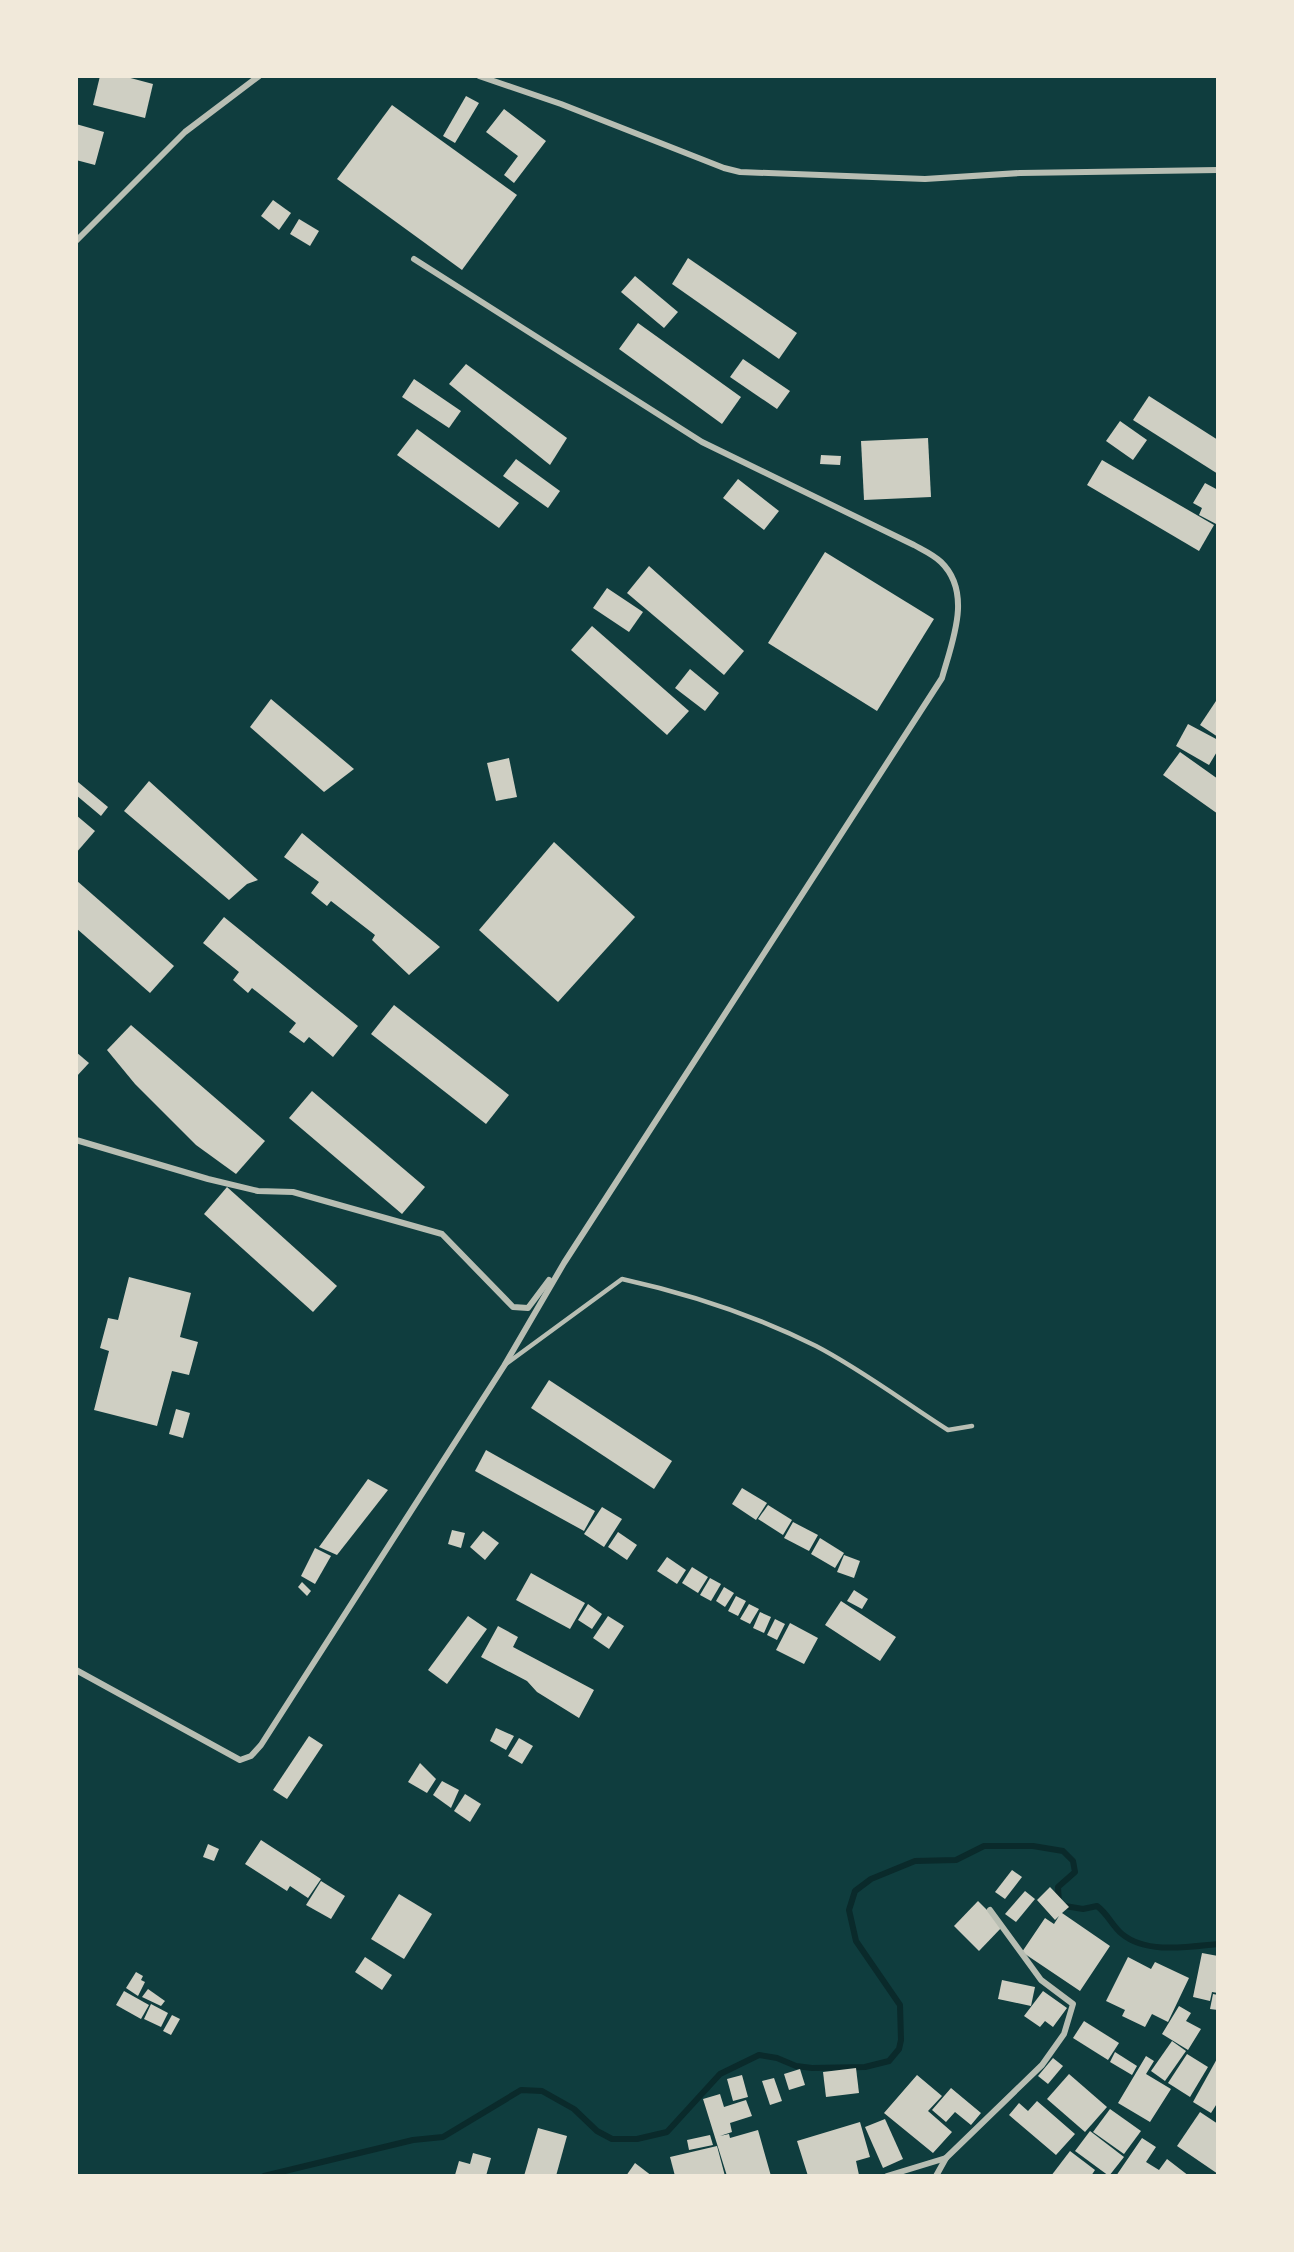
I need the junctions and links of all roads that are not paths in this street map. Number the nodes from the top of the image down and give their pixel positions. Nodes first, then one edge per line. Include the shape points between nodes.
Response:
1 (259, 76) edge
2 (479, 76) edge
3 (1218, 170) edge
4 (76, 241) edge
5 (414, 259) dead end
6 (76, 1140) edge
7 (564, 1263) junction
8 (504, 1366) junction
9 (972, 1426) dead end
10 (76, 1670) edge
11 (990, 1910) dead end
12 (945, 2158) junction
13 (887, 2175) edge
14 (936, 2175) edge

1 - 4 street via 185,132
2 - 3 street via 740,172 925,179 1020,173
5 - 7 street via 702,442 940,561 950,573 958,595 957,621 942,678
6 - 7 street via 208,1179 258,1191 293,1192 442,1234 513,1307 528,1308
7 - 8 street
8 - 9 lane via 622,1279 723,1306 816,1346 948,1430
8 - 10 street via 251,1756 240,1760 227,1754
11 - 12 street via 1041,1980 1072,2004 1064,2034 1042,2065
12 - 13 street
12 - 14 street

